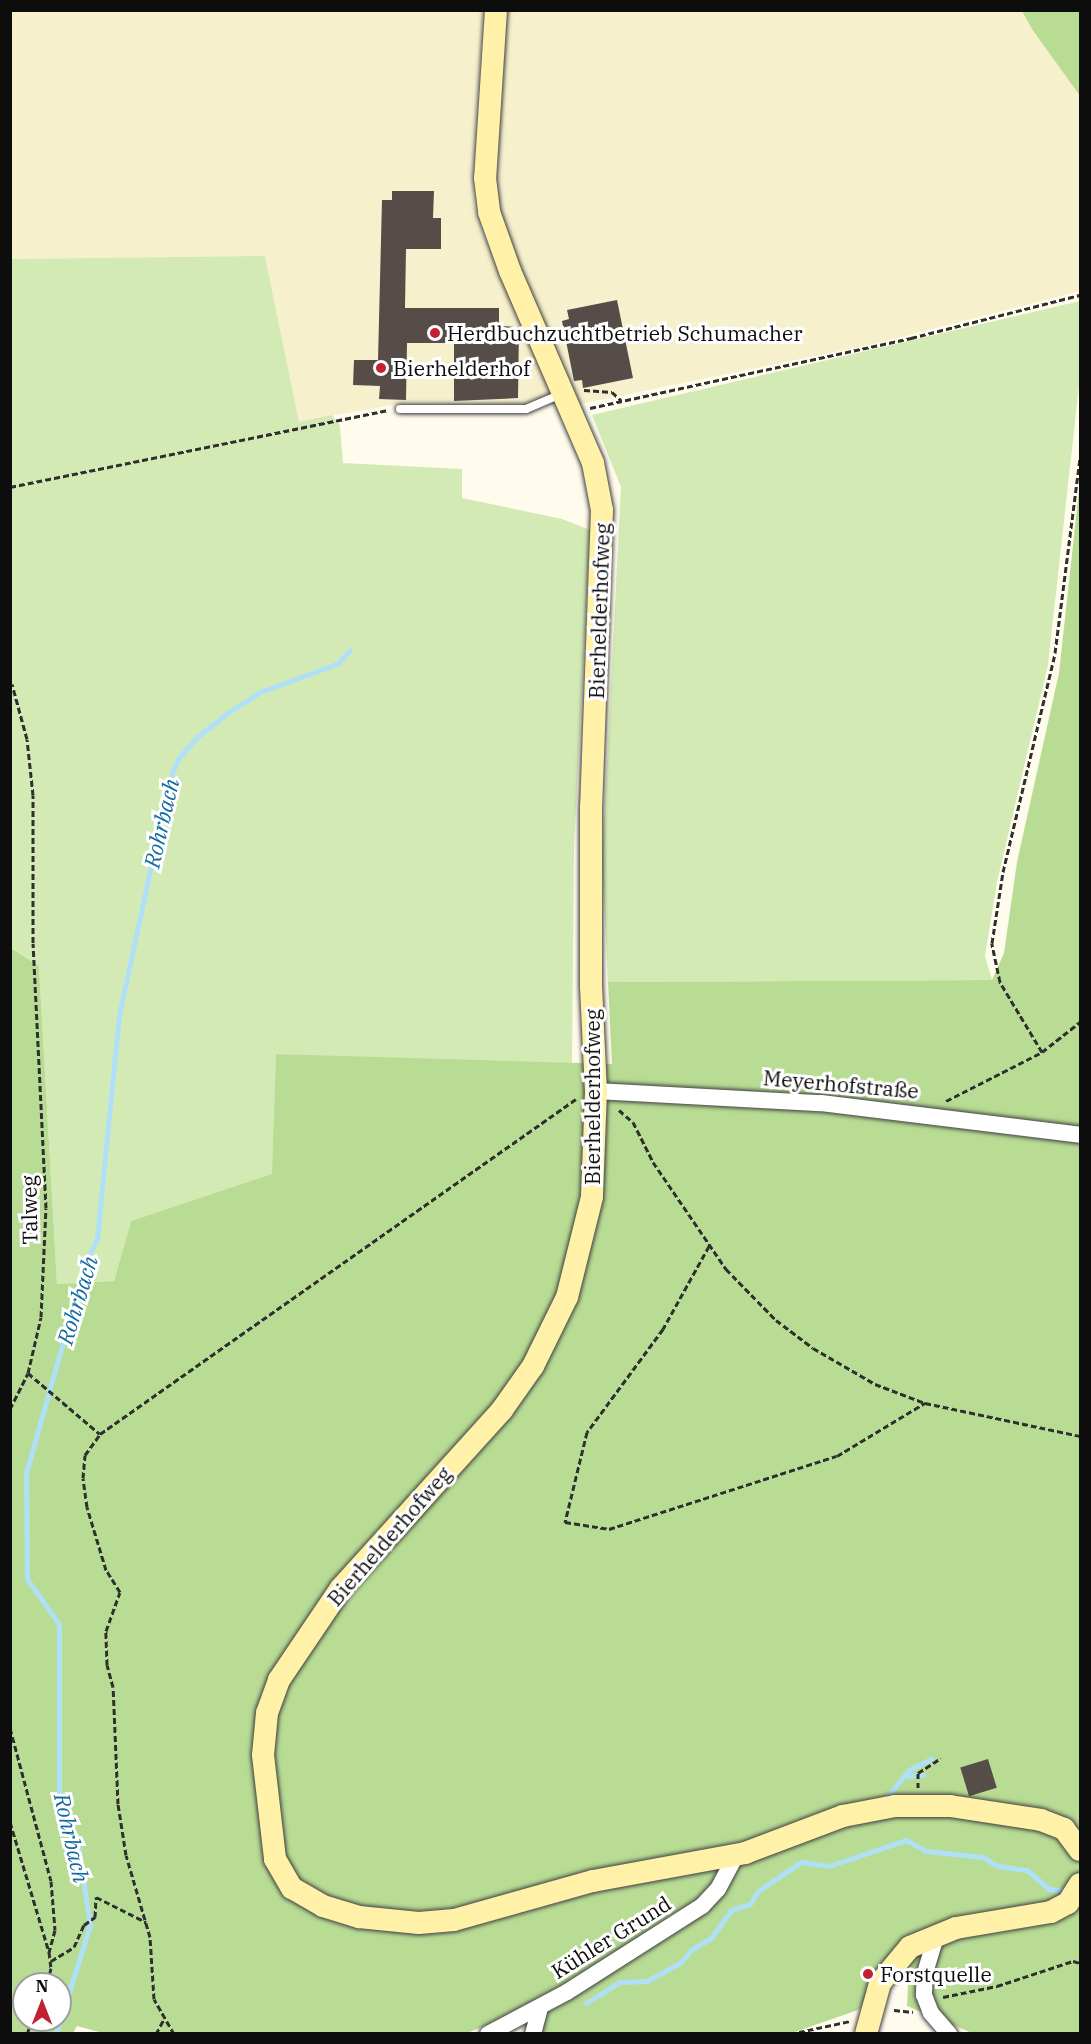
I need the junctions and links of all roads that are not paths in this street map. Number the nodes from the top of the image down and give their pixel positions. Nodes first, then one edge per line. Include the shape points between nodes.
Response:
1 (496, 10) edge
2 (572, 397) junction
3 (400, 409) road end
4 (596, 1091) junction
5 (1080, 1135) edge
6 (1080, 1850) edge
7 (736, 1855) junction
8 (1080, 1884) edge
9 (937, 1934) junction
10 (540, 2007) junction
11 (932, 2020) edge
12 (867, 2025) edge
13 (488, 2034) edge
14 (533, 2034) edge
15 (949, 2034) edge

1 - 2 street, Bierhelderhofweg via 486,165 489,212 510,272
2 - 3 lane via 526,409
2 - 4 street, Bierhelderhofweg via 599,484 604,533 591,819 591,986
4 - 5 street, Meyerhofstraße via 821,1103
4 - 7 street, Bierhelderhofweg via 595,1166 585,1230 567,1297 546,1342 502,1410 341,1588 301,1643 275,1690 265,1723 263,1755 272,1847 287,1882 314,1902 359,1917 418,1923 454,1920 593,1881
6 - 7 street, Bierhelderhofweg via 1070,1834 1050,1822 919,1804 853,1813 779,1843
7 - 10 street, Kühler Grund via 718,1889 702,1906
8 - 9 street via 1068,1903 1051,1912
9 - 11 street via 924,1985
9 - 12 street via 917,1943 893,1963 880,1983
10 - 13 street, Kühler Grund
10 - 14 street
11 - 15 street

